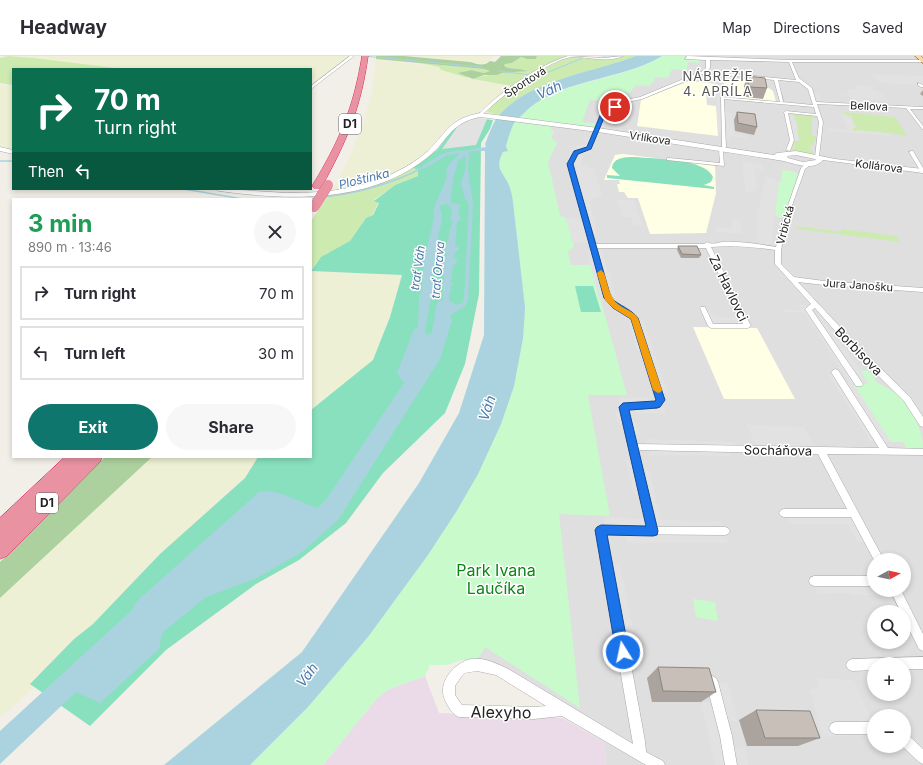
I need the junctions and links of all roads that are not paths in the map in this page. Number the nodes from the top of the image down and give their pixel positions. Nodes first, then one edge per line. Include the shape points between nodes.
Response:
1 (352, 56) edge
2 (579, 56) edge
3 (621, 56) edge
4 (689, 56) edge
5 (695, 56) edge
6 (774, 56) edge
7 (918, 56) edge
8 (368, 57) edge
9 (706, 59) junction
10 (775, 61) junction
11 (923, 61) edge
12 (790, 62) junction
13 (724, 74) dead end
14 (776, 79) junction
15 (671, 80) dead end
16 (798, 81) junction
17 (670, 86) junction
18 (312, 87) edge
19 (653, 88) dead end
20 (653, 93) junction
21 (608, 101) dead end
22 (781, 101) dead end
23 (816, 105) junction
24 (907, 107) junction
25 (923, 108) edge
26 (604, 112) junction
27 (480, 115) junction
28 (819, 115) junction
29 (598, 130) junction
30 (923, 130) edge
31 (354, 133) dead end
32 (0, 149) edge
33 (724, 149) junction
34 (12, 152) edge
35 (911, 152) dead end
36 (786, 154) junction
37 (669, 159) dead end
38 (818, 160) junction
39 (806, 166) junction
40 (923, 172) edge
41 (330, 181) dead end
42 (229, 190) edge
43 (312, 203) edge
44 (312, 205) edge
45 (707, 244) junction
46 (594, 246) junction
47 (778, 249) junction
48 (792, 279) junction
49 (923, 290) edge
50 (815, 305) junction
51 (703, 308) dead end
52 (835, 372) dead end
53 (859, 384) dead end
54 (923, 424) edge
55 (633, 447) junction
56 (821, 451) junction
57 (886, 452) junction
58 (923, 452) edge
59 (75, 458) edge
60 (93, 458) edge
61 (784, 513) dead end
62 (853, 513) junction
63 (0, 530) edge
64 (653, 531) junction
65 (725, 532) dead end
66 (0, 550) edge
67 (875, 553) edge
68 (814, 581) dead end
69 (867, 581) edge
70 (899, 597) edge
71 (923, 645) edge
72 (911, 663) edge
73 (923, 663) edge
74 (852, 664) dead end
75 (867, 664) edge
76 (712, 682) edge
77 (565, 710) junction
78 (834, 728) dead end
79 (867, 728) edge
80 (911, 746) edge
81 (640, 755) junction
82 (923, 758) edge
83 (659, 765) edge
84 (731, 765) edge

1 - 18 street
2 - 3 street, Športová via 607,59
2 - 27 street, Športová via 563,59 528,78
4 - 9 street via 686,58
5 - 9 street
6 - 10 street
7 - 11 main road
8 - 31 highway, D1 via 366,95
8 - 43 highway, D1 via 353,117 338,151 317,186
9 - 10 street
9 - 17 street via 708,68 705,72 689,76
10 - 12 street
11 - 12 street
12 - 16 street
13 - 14 street
14 - 16 street
14 - 22 street
15 - 17 street
16 - 23 street via 810,87
17 - 20 street
19 - 20 street
20 - 26 street via 621,102
21 - 26 street
23 - 24 street, Bellova
23 - 28 street
23 - 33 street, Bellova via 722,98
24 - 25 street, Bellova
24 - 30 street
26 - 29 street
27 - 29 street, Vrlíkova
27 - 42 street, Vrlíkova via 458,120 432,150 411,167 364,186 298,195
28 - 36 street via 786,112 792,140
28 - 38 street via 821,122
29 - 33 street, Vrlíkova
29 - 46 street via 589,148 576,152 570,164
32 - 34 street
33 - 36 street, Vrlíkova via 771,156
33 - 37 street via 721,150 721,165
35 - 40 street
36 - 38 street via 796,153
36 - 39 street via 797,163
38 - 39 street
38 - 40 street, Kollárova
39 - 47 street, Vrbická via 790,205
41 - 44 highway, D1, bridge
45 - 46 street, Za Havlovci
45 - 47 street, Za Havlovci
45 - 51 street, Za Havlovci via 748,326 711,326
46 - 55 street via 608,298 634,318 660,400 657,405 623,407
47 - 48 street, Vrbická via 778,264
48 - 49 street, Jura Janošku
48 - 50 street, Borbisova
50 - 53 street via 808,309
50 - 54 street, Borbisova via 907,399
52 - 57 street
55 - 56 street, Socháňova
55 - 64 street
56 - 57 street, Socháňova
56 - 62 street
57 - 58 street, Socháňova
59 - 63 highway, D1
60 - 66 highway, D1
61 - 62 street
62 - 67 street
64 - 65 street
64 - 81 street via 601,530
68 - 69 street
70 - 71 street
72 - 73 street
74 - 75 street
76 - 84 street
77 - 77 street, Alexyho via 492,667 468,665 458,671 449,685 449,699 459,711 534,713
77 - 81 street, Alexyho
78 - 79 street
80 - 82 street
81 - 83 street, Alexyho

